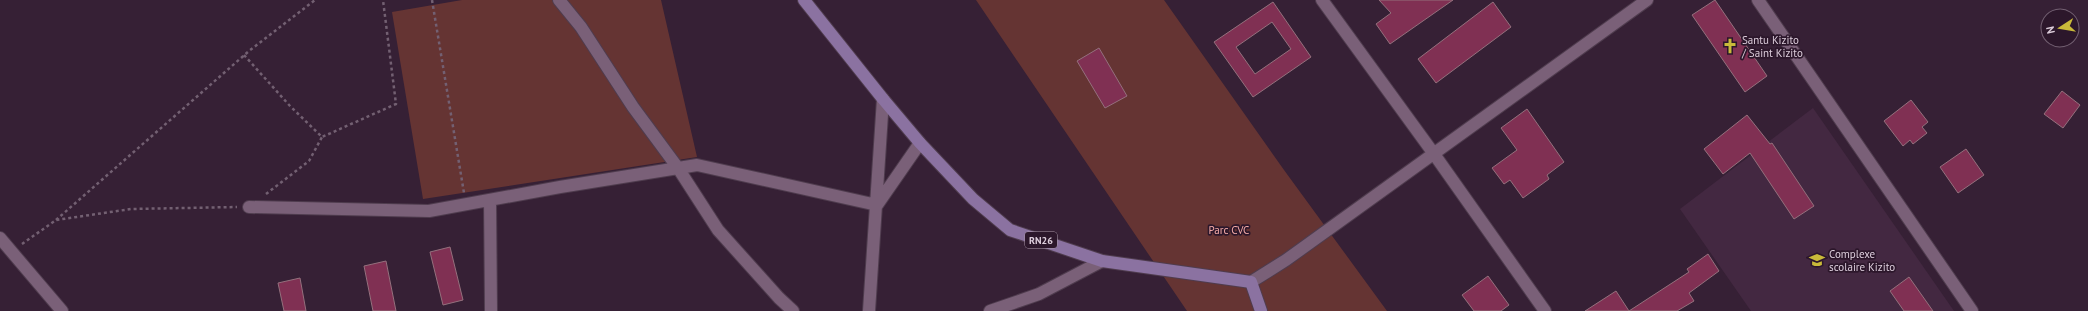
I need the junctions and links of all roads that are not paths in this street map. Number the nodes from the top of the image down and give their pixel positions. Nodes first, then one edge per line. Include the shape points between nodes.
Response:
1 (558, 0) edge
2 (804, 0) edge
3 (1322, 0) edge
4 (1647, 0) edge
5 (1758, 0) edge
6 (883, 100) junction
7 (920, 143) junction
8 (1434, 154) junction
9 (678, 168) junction
10 (490, 200) junction
11 (877, 205) junction
12 (249, 207) road end
13 (0, 238) edge
14 (1102, 261) junction
15 (1251, 282) junction
16 (62, 311) edge
17 (491, 311) edge
18 (793, 311) edge
19 (869, 311) edge
20 (990, 311) edge
21 (1261, 311) edge
22 (1545, 311) edge
23 (1972, 311) edge

1 - 9 street via 581,27 633,107
2 - 6 main road, RN26
3 - 8 street
4 - 8 street
5 - 23 street
6 - 7 main road, RN26
6 - 11 street
7 - 11 street
7 - 14 main road, RN26 via 973,199 1010,230
8 - 15 street via 1286,260
8 - 22 street
9 - 10 street
9 - 11 street via 697,165
9 - 18 street via 718,230
10 - 12 street via 429,211
10 - 17 street
11 - 19 street
13 - 16 street
14 - 15 main road, RN26
14 - 20 street via 1039,294
15 - 21 main road

